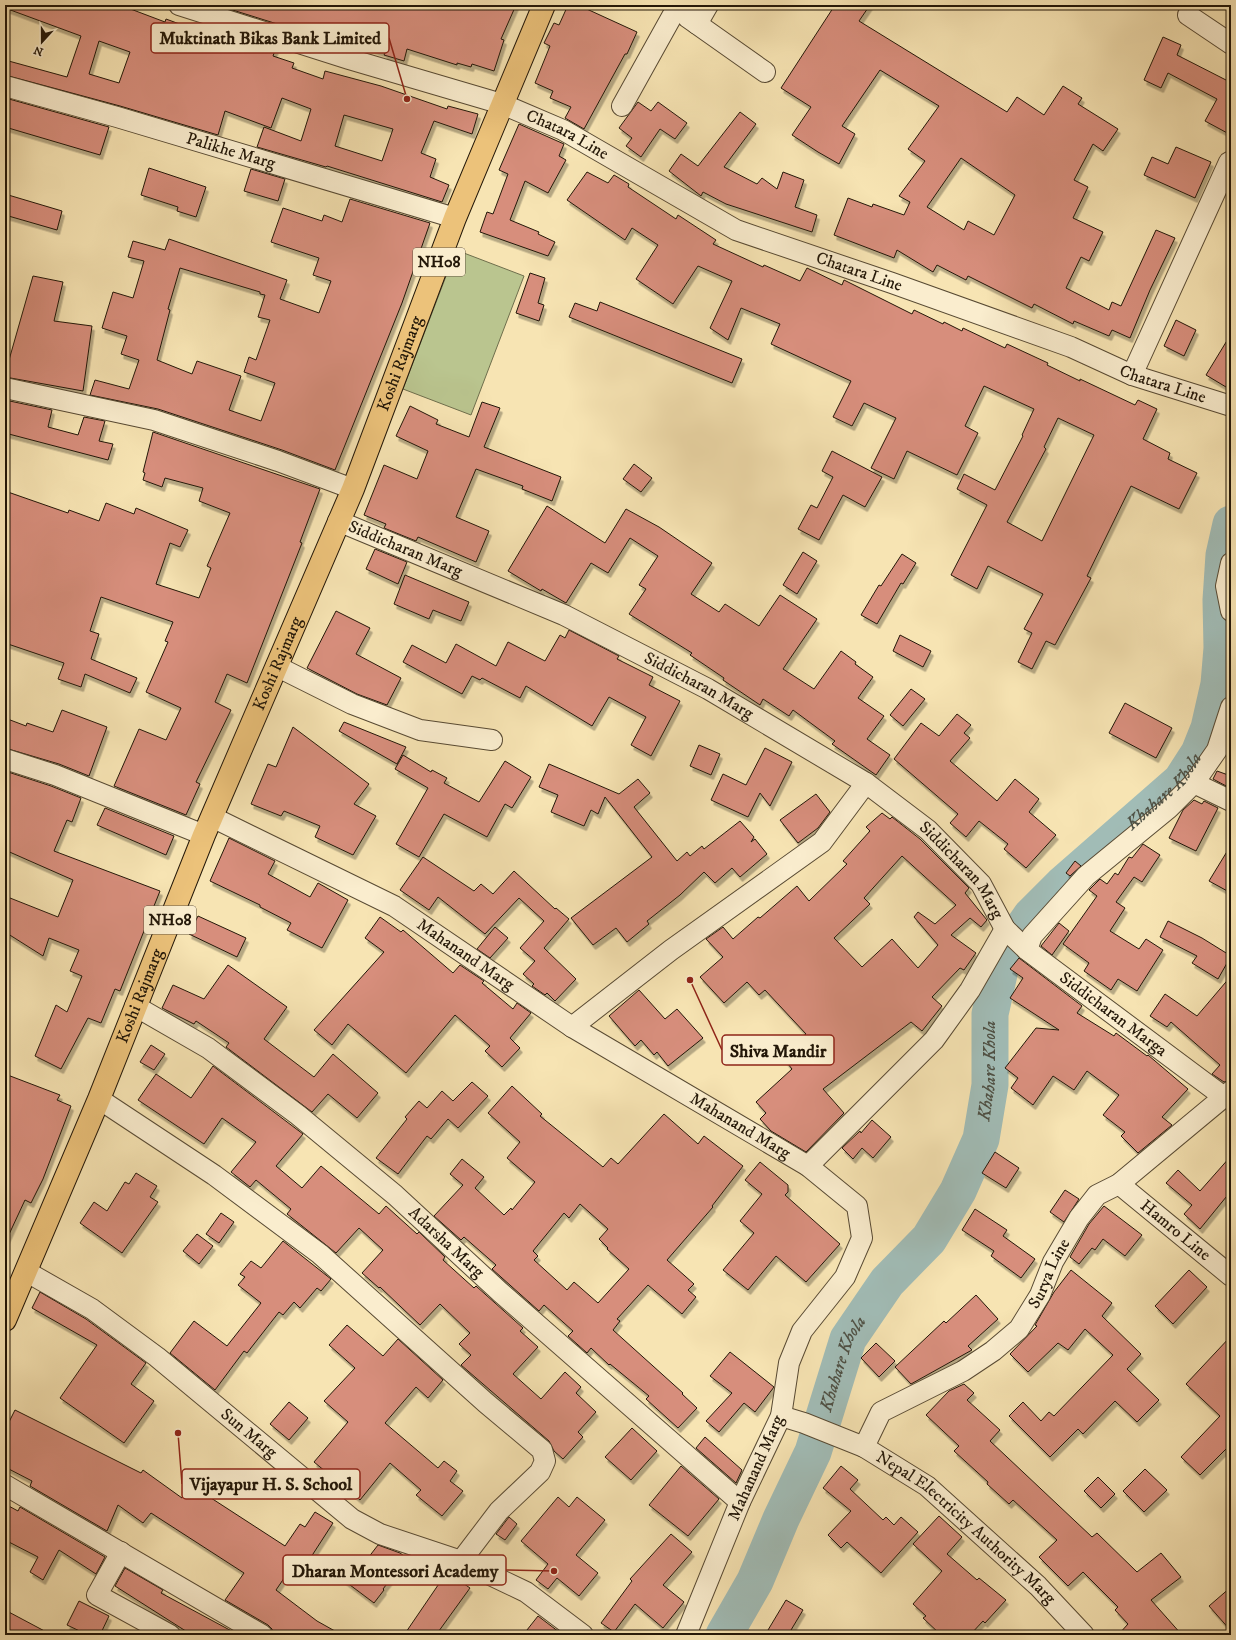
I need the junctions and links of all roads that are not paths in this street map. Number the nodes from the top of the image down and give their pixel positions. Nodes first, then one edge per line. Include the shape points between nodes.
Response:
1 (178, 5) edge
2 (544, 5) edge
3 (708, 5) edge
4 (671, 7) edge
5 (1188, 15) dead end
6 (697, 24) junction
7 (1231, 44) edge
8 (765, 72) dead end
9 (5, 86) edge
10 (502, 104) junction
11 (622, 106) dead end
12 (1229, 162) dead end
13 (455, 218) junction
14 (1132, 375) junction
15 (5, 388) edge
16 (1231, 406) edge
17 (353, 489) junction
18 (338, 521) junction
19 (1231, 563) edge
20 (1231, 611) edge
21 (276, 666) junction
22 (1231, 707) edge
23 (492, 740) dead end
24 (5, 759) edge
25 (866, 783) junction
26 (1194, 783) junction
27 (1231, 801) edge
28 (208, 826) junction
29 (1005, 929) junction
30 (1023, 947) junction
31 (135, 1006) junction
32 (572, 1027) junction
33 (1227, 1094) edge
34 (99, 1099) junction
35 (808, 1166) junction
36 (1119, 1184) junction
37 (27, 1272) junction
38 (1231, 1276) edge
39 (5, 1320) edge
40 (781, 1416) junction
41 (864, 1447) junction
42 (5, 1484) edge
43 (740, 1502) junction
44 (122, 1552) junction
45 (461, 1562) junction
46 (170, 1635) edge
47 (262, 1635) edge
48 (583, 1635) edge
49 (686, 1635) edge
50 (1084, 1635) edge

1 - 10 street, Chatara Line
2 - 10 main road, Koshi Rajmarg / NH08
3 - 6 street
4 - 6 street
4 - 11 street
5 - 7 street
6 - 8 street
9 - 13 street, Palikhe Marg
10 - 13 main road, Koshi Rajmarg / NH08
10 - 14 street, Chatara Line via 563,130 736,230 1071,347
12 - 14 street
13 - 17 main road, Koshi Rajmarg / NH08
14 - 16 street, Chatara Line
15 - 17 street via 154,420
17 - 18 main road, Koshi Rajmarg / NH08
18 - 21 main road, Koshi Rajmarg / NH08
18 - 25 street, Siddicharan Marg via 564,615 708,689
19 - 20 street via 1226,586
21 - 23 street via 352,704 420,730
21 - 28 main road, Koshi Rajmarg / NH08
22 - 26 street via 1217,750
24 - 28 street, Mahanand Marg
25 - 29 street, Siddicharan Marg via 928,830 981,884
25 - 32 street via 822,842 671,950
26 - 27 street
26 - 30 street via 1169,808 1086,876
28 - 31 main road, Koshi Rajmarg / NH08
28 - 32 street, Mahanand Marg via 394,906
29 - 30 street, Siddicharan Marga
29 - 35 street via 970,990 934,1040
30 - 33 street, Siddicharan Marga
31 - 34 main road, Koshi Rajmarg / NH08
31 - 43 street, Adarsha Marg via 208,1048 298,1115 395,1195 500,1292
32 - 35 street, Mahanand Marg
33 - 36 street, Surya Line
34 - 37 main road, Koshi Rajmarg / NH08
34 - 45 street via 214,1174 320,1254 542,1450 545,1461 540,1472 499,1511
35 - 40 street, Mahanand Marg via 857,1206 862,1238 845,1277 802,1331 789,1363
36 - 38 street, Hamro Line
36 - 41 street, Surya Line via 1097,1195 1079,1218 1053,1262 1040,1295 1019,1329 963,1371 881,1412
37 - 39 main road, Koshi Rajmarg / NH08
37 - 45 street, Sun Marg via 92,1309 157,1357 352,1519 380,1534
40 - 41 street, Nepal Electricity Authority Marg
40 - 43 street, Mahanand Marg
41 - 50 street, Nepal Electricity Authority Marg via 927,1486 1038,1586
42 - 44 street
43 - 49 street, Mahanand Marg
44 - 46 street via 97,1595
44 - 47 street
45 - 48 street, Sun Marg via 526,1592

